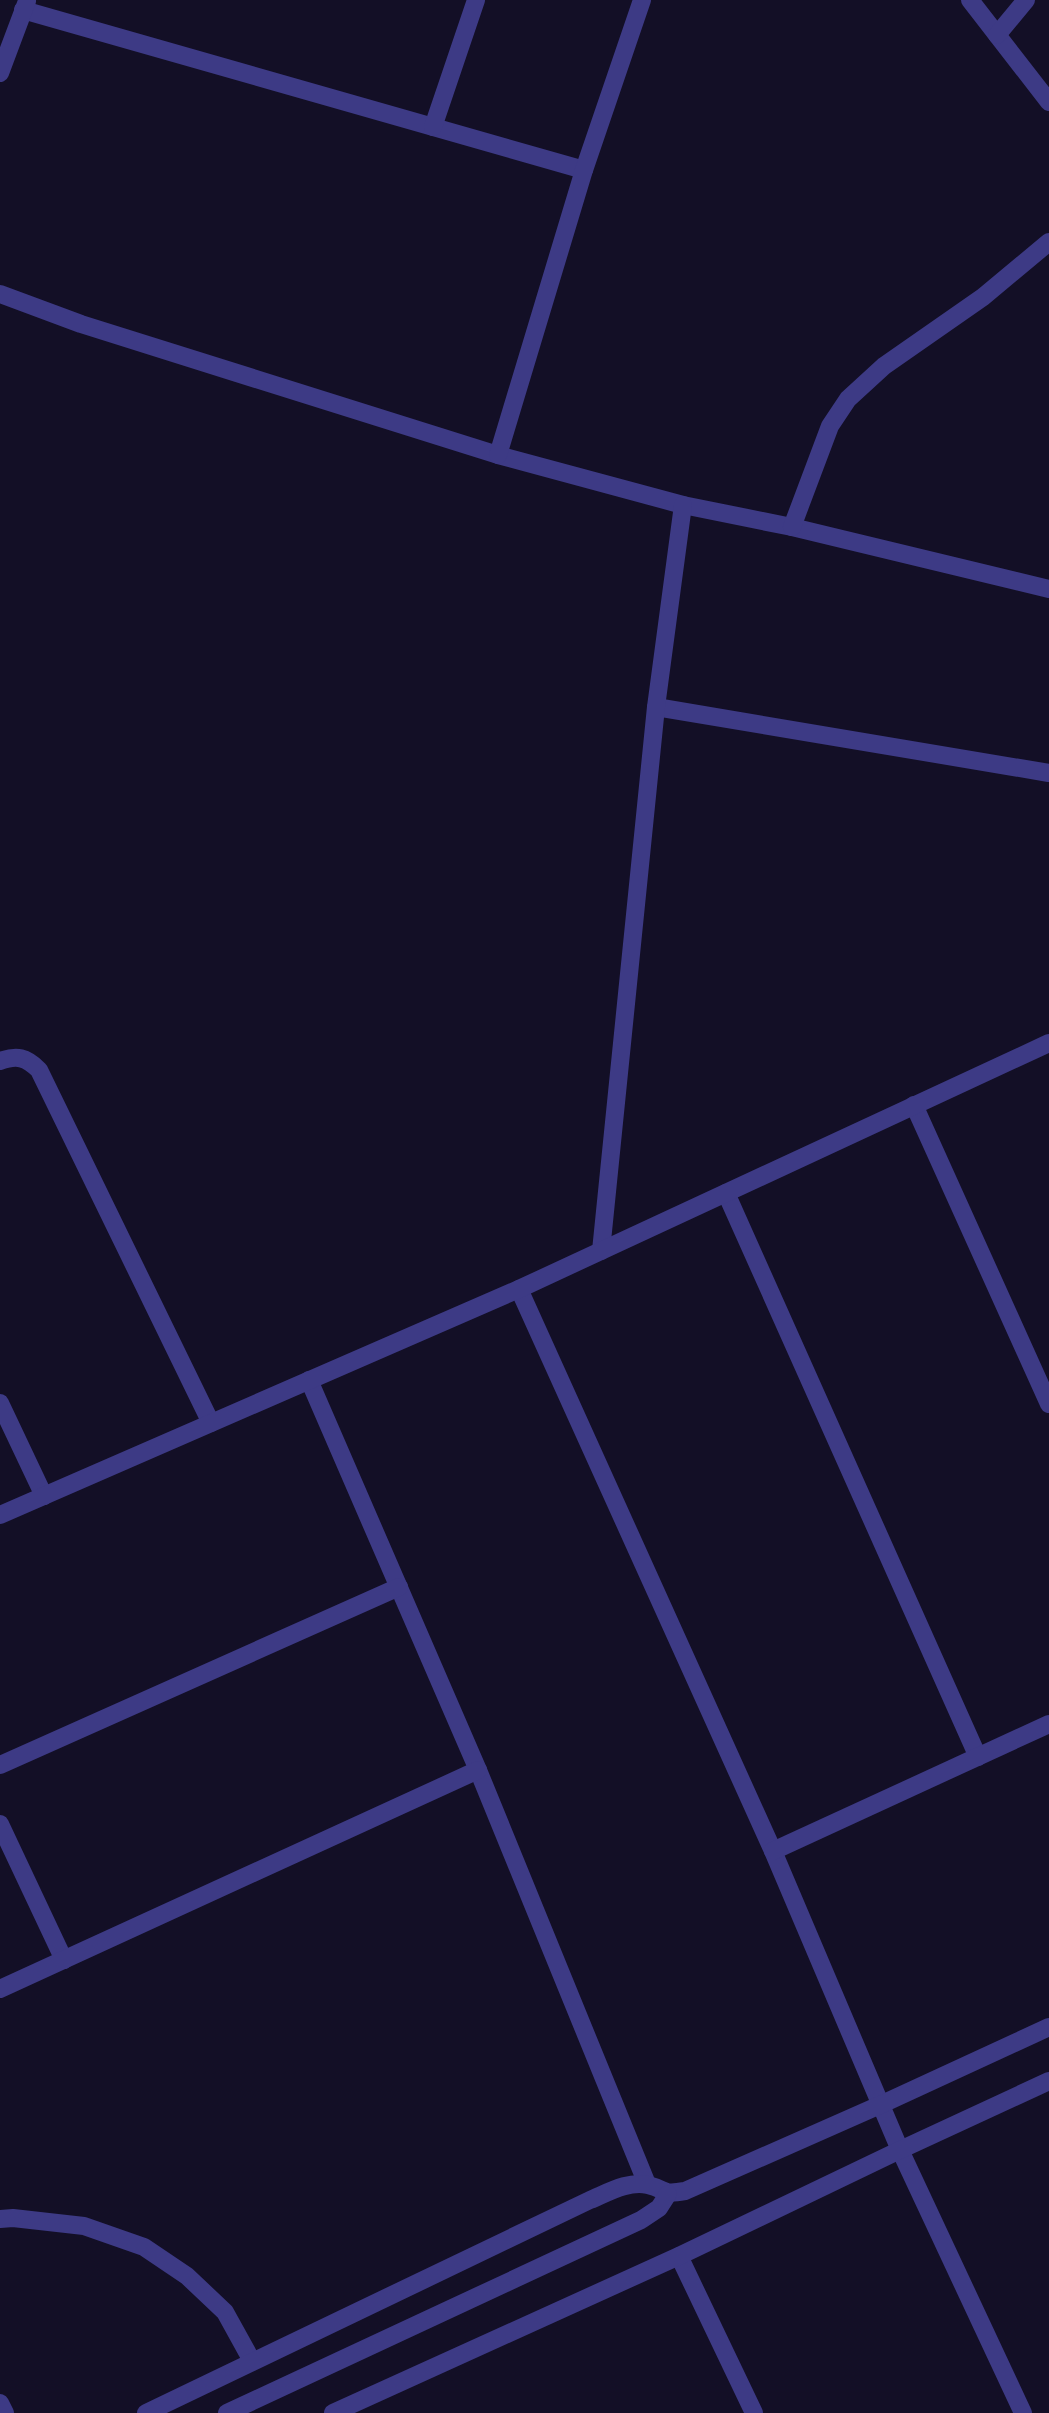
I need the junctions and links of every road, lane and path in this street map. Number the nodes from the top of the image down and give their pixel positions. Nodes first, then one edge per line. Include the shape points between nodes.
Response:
1 (476, 0) edge
2 (642, 0) edge
3 (970, 0) edge
4 (1026, 0) edge
5 (25, 5) edge
6 (997, 35) junction
7 (0, 73) edge
8 (1049, 102) edge
9 (433, 127) junction
10 (584, 170) junction
11 (1049, 242) edge
12 (0, 294) edge
13 (498, 455) junction
14 (683, 505) junction
15 (792, 527) junction
16 (1049, 589) edge
17 (656, 708) junction
18 (1049, 773) edge
19 (1049, 1042) edge
20 (0, 1061) edge
21 (914, 1105) junction
22 (726, 1193) junction
23 (601, 1251) junction
24 (519, 1289) junction
25 (309, 1380) junction
26 (0, 1403) edge
27 (1049, 1404) edge
28 (211, 1423) junction
29 (44, 1496) junction
30 (0, 1515) edge
31 (399, 1587) junction
32 (1049, 1724) edge
33 (978, 1757) junction
34 (0, 1765) edge
35 (478, 1770) junction
36 (0, 1824) edge
37 (773, 1851) junction
38 (64, 1959) junction
39 (0, 1989) edge
40 (1049, 2027) edge
41 (1049, 2081) edge
42 (880, 2105) junction
43 (900, 2150) junction
44 (647, 2184) junction
45 (668, 2194) junction
46 (0, 2219) edge
47 (679, 2256) junction
48 (253, 2361) junction
49 (0, 2403) edge
50 (5, 2413) edge
51 (146, 2413) edge
52 (227, 2413) edge
53 (333, 2413) edge
54 (754, 2413) edge
55 (1023, 2413) edge

1 - 9 street
2 - 10 street
3 - 6 street
4 - 6 street
5 - 7 street
5 - 9 street
6 - 8 street
9 - 10 street
10 - 13 street
11 - 15 street via 983,297 884,366 848,399 830,426
12 - 13 street via 94,329
13 - 14 street
14 - 15 street
14 - 17 street
15 - 16 street
17 - 18 street
17 - 23 street
19 - 21 street
20 - 28 street via 28,1059 39,1070
21 - 22 street
21 - 27 street
22 - 23 street
22 - 33 street
23 - 24 street
24 - 25 street
24 - 37 street
25 - 28 street
25 - 31 street
26 - 29 street
28 - 29 street
29 - 30 street
31 - 34 street
31 - 35 street
32 - 33 street
33 - 37 street
35 - 38 street
35 - 44 street
36 - 38 street
37 - 42 street
38 - 39 street
40 - 42 street
41 - 43 street
42 - 43 street
42 - 45 street
43 - 47 street
43 - 55 street
44 - 45 street
44 - 48 street via 621,2187 590,2200
45 - 52 street via 659,2208 641,2220
46 - 48 street via 84,2226 144,2247 187,2276 225,2312
47 - 53 street
47 - 54 street
48 - 51 street
49 - 50 street

